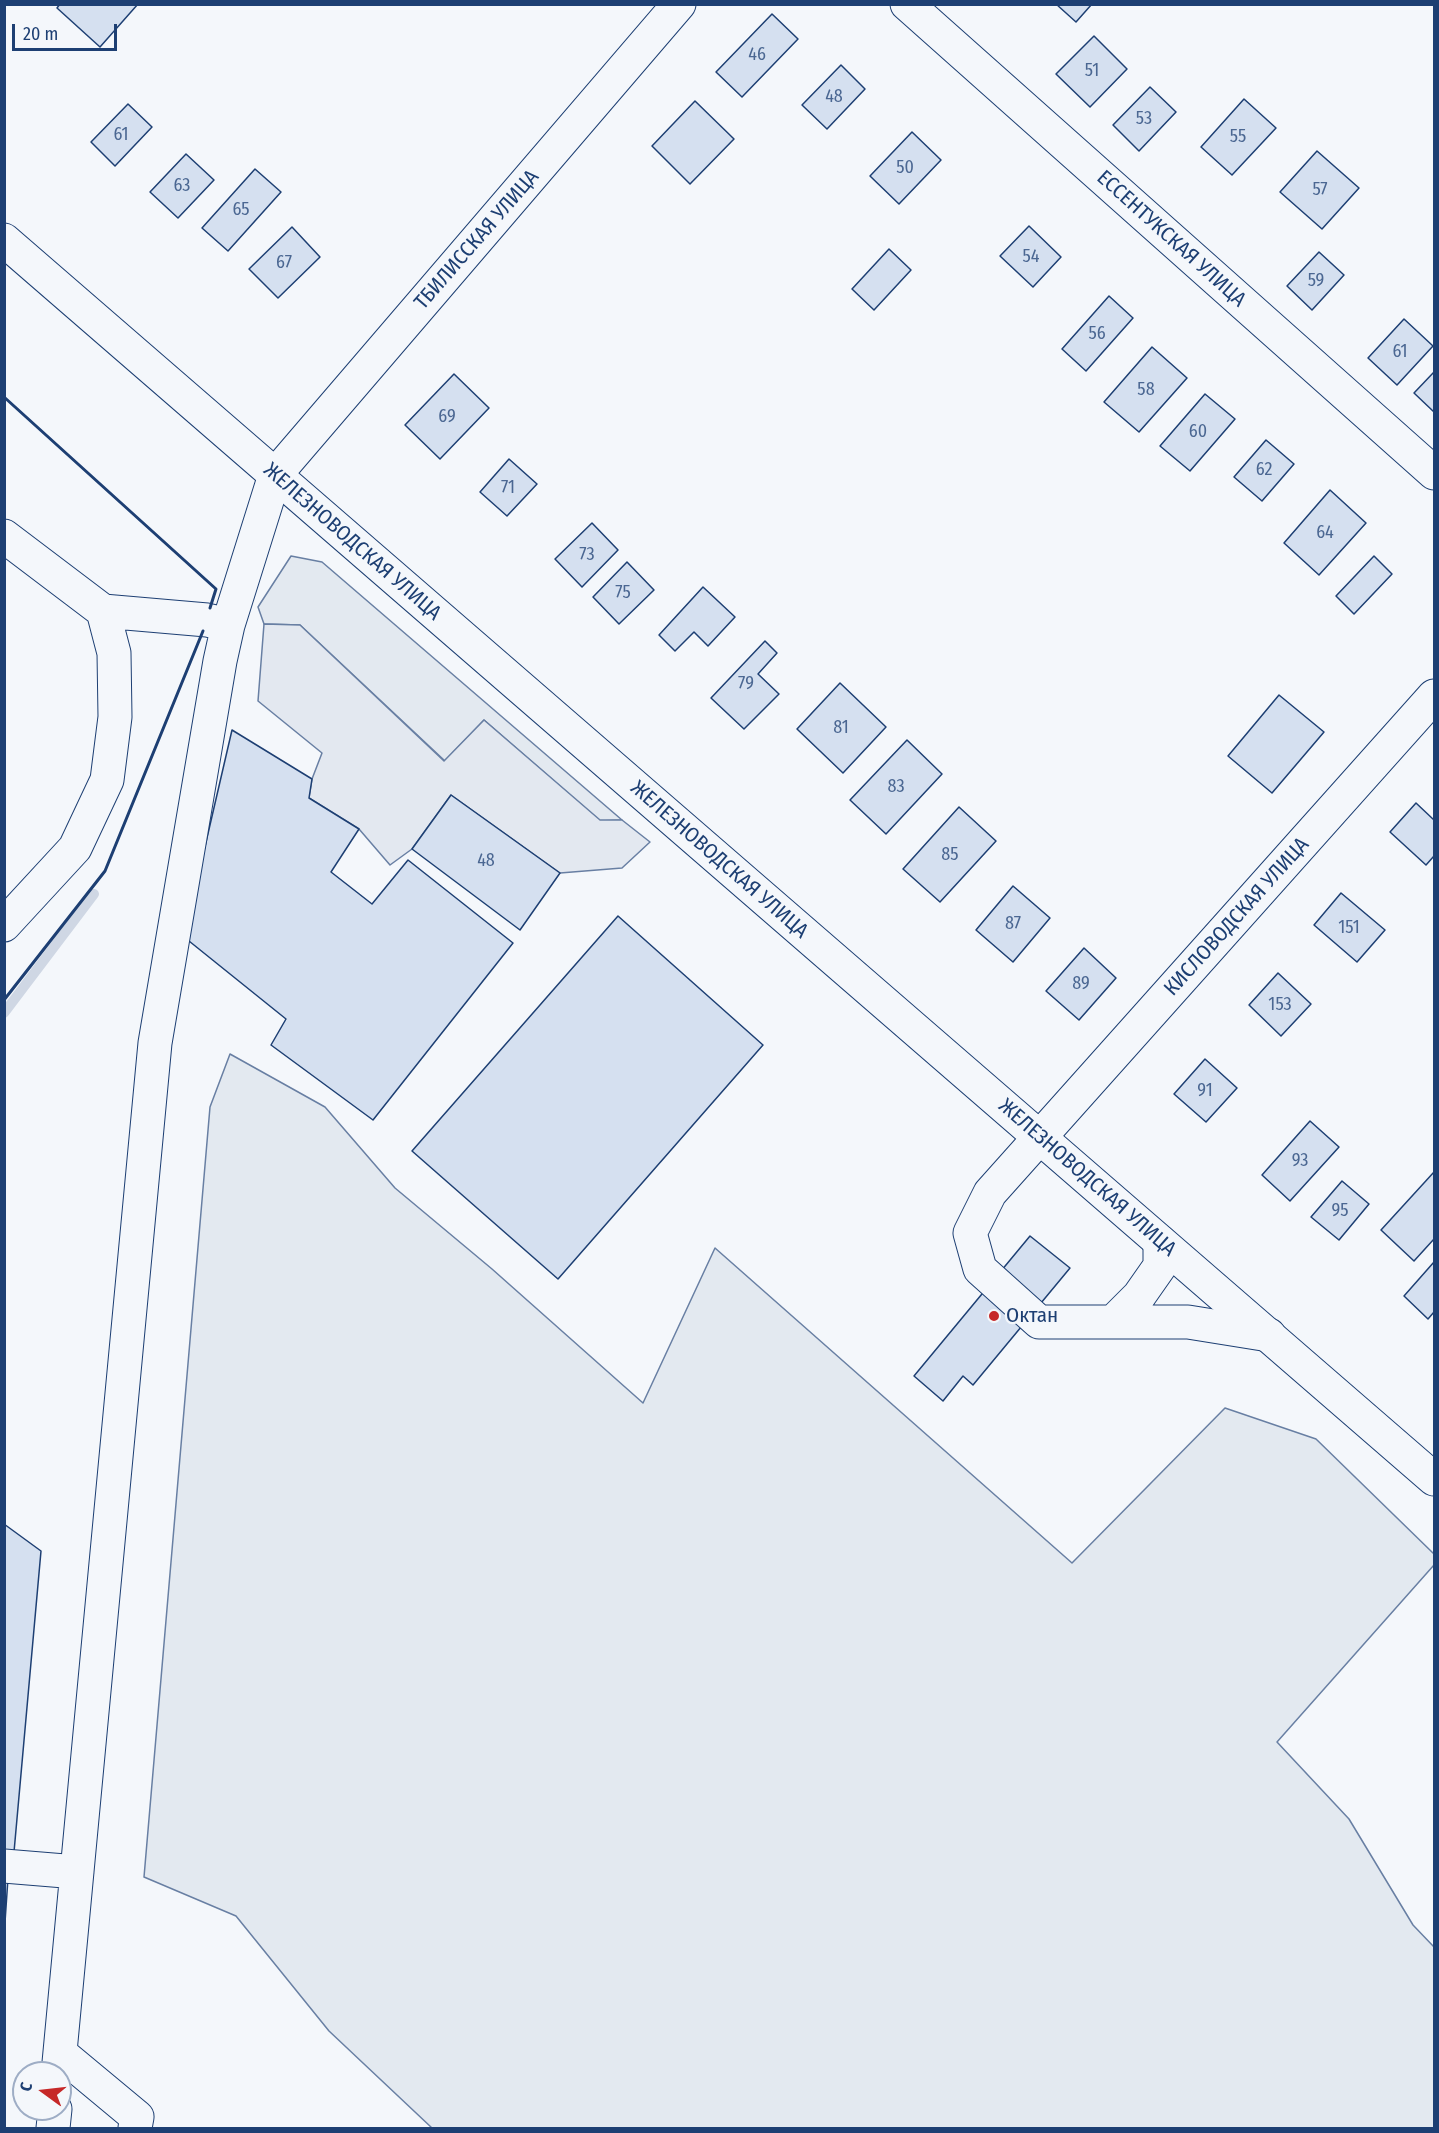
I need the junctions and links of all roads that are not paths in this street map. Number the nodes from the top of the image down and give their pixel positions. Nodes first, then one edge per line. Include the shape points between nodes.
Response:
1 (679, 4) edge
2 (907, 4) edge
3 (4, 240) edge
4 (1434, 473) edge
5 (275, 475) junction
6 (4, 536) edge
7 (103, 611) junction
8 (228, 625) junction
9 (1434, 696) edge
10 (4, 925) edge
11 (1040, 1137) junction
12 (1160, 1242) junction
13 (1114, 1322) junction
14 (1269, 1335) junction
15 (1434, 1479) edge
16 (4, 1866) edge
17 (76, 1872) junction
18 (59, 2061) edge
19 (72, 2072) edge
20 (135, 2128) edge

1 - 5 street, ТБИЛИССКАЯ УЛИЦА
2 - 4 street, ЕССЕНТУКСКАЯ УЛИЦА
3 - 5 street, ЖЕЛЕЗНОВОДСКАЯ УЛИЦА
5 - 8 street
5 - 11 street, ЖЕЛЕЗНОВОДСКАЯ УЛИЦА
6 - 7 street
7 - 8 street
7 - 10 street via 114,653 115,717 107,780 75,848
8 - 17 street via 155,1043
9 - 11 street, КИСЛОВОДСКАЯ УЛИЦА
11 - 12 street, ЖЕЛЕЗНОВОДСКАЯ УЛИЦА
11 - 13 street via 990,1193 970,1233 980,1269 1039,1322
12 - 13 street via 1160,1266
12 - 14 street, ЖЕЛЕЗНОВОДСКАЯ УЛИЦА
13 - 14 street via 1188,1322
14 - 15 street, ЖЕЛЕЗНОВОДСКАЯ УЛИЦА
16 - 17 street
17 - 18 street
19 - 20 street via 136,2117

